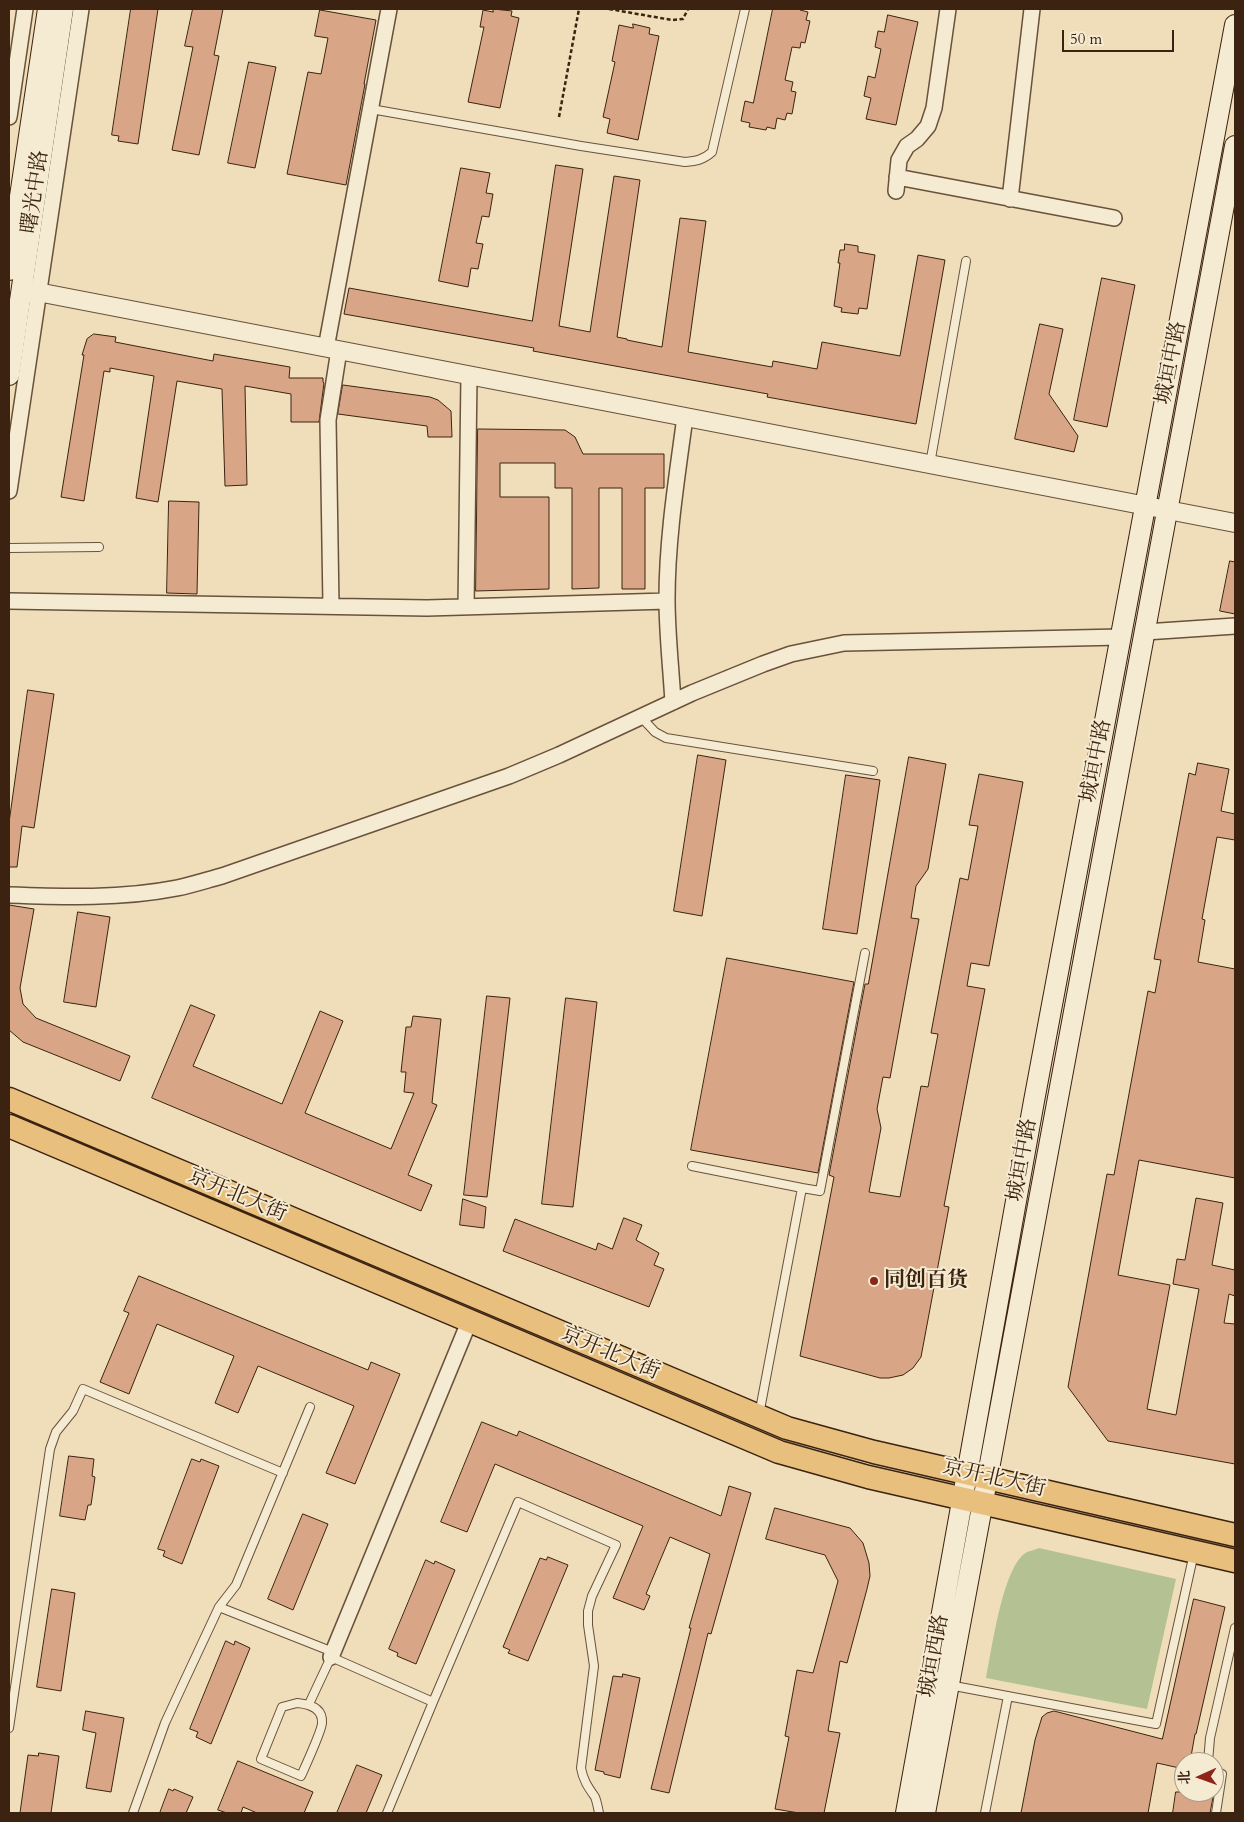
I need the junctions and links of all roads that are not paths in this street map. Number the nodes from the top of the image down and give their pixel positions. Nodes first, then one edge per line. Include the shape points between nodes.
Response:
1 (25, 9) edge
2 (48, 9) edge
3 (63, 9) edge
4 (81, 9) edge
5 (389, 9) edge
6 (745, 9) edge
7 (948, 9) edge
8 (1032, 9) edge
9 (1235, 26) edge
10 (371, 109) junction
11 (9, 117) edge
12 (1235, 146) edge
13 (1231, 190) edge
14 (1010, 199) junction
15 (1114, 218) dead end
16 (966, 261) dead end
17 (9, 270) edge
18 (30, 291) junction
19 (332, 349) junction
20 (9, 375) edge
21 (470, 375) junction
22 (685, 417) junction
23 (930, 464) junction
24 (9, 491) edge
25 (1145, 506) junction
26 (1168, 510) junction
27 (1235, 523) edge
28 (99, 547) dead end
29 (9, 548) edge
30 (9, 601) edge
31 (667, 601) junction
32 (331, 606) junction
33 (466, 607) junction
34 (1235, 626) edge
35 (1145, 632) junction
36 (1121, 637) junction
37 (673, 702) junction
38 (641, 717) junction
39 (873, 771) dead end
40 (9, 895) edge
41 (865, 953) dead end
42 (9, 1099) edge
43 (9, 1126) edge
44 (692, 1166) dead end
45 (802, 1188) junction
46 (470, 1322) junction
47 (310, 1407) dead end
48 (759, 1417) junction
49 (283, 1473) junction
50 (978, 1475) junction
51 (973, 1500) junction
52 (1235, 1535) edge
53 (1194, 1552) junction
54 (1235, 1561) edge
55 (219, 1607) junction
56 (1235, 1628) edge
57 (332, 1654) junction
58 (949, 1685) junction
59 (1008, 1696) junction
60 (433, 1702) junction
61 (309, 1704) junction
62 (9, 1728) edge
63 (1209, 1752) edge
64 (133, 1813) edge
65 (387, 1813) edge
66 (599, 1813) edge
67 (906, 1813) edge
68 (925, 1813) edge
69 (985, 1813) edge

1 - 11 street
2 - 17 main road, 曙光中路
3 - 18 main road, 曙光中路
4 - 18 street
5 - 10 street
6 - 10 lane via 712,152 697,161 684,162 591,148
7 - 14 street via 934,108 928,126 906,146 899,160 896,184
8 - 14 street
9 - 25 main road, 城垣中路
10 - 19 street
12 - 13 main road, 城垣中路
13 - 26 main road, 城垣中路
14 - 15 street
16 - 23 lane
18 - 19 street
18 - 20 main road, 曙光中路
18 - 24 street
19 - 21 street
19 - 32 street via 328,420
21 - 22 street
21 - 33 street
22 - 23 street
22 - 31 street
23 - 25 street
25 - 26 street
25 - 36 main road, 城垣中路
26 - 27 street
26 - 35 main road, 城垣中路
28 - 29 lane
30 - 32 street
31 - 33 street
31 - 37 street
32 - 33 street
34 - 35 street
35 - 50 main road, 城垣中路
36 - 37 street via 844,643 791,654
36 - 50 main road, 城垣中路 via 1034,1101
37 - 38 street
38 - 39 lane via 666,738
38 - 40 street via 509,776 222,876 178,888 108,896
41 - 45 lane via 820,1191
42 - 48 main road, 京开北大街
43 - 46 main road, 京开北大街
44 - 45 lane
45 - 48 lane
46 - 51 main road, 京开北大街 via 779,1452 868,1477
46 - 57 street
47 - 49 lane
48 - 50 main road, 京开北大街 via 842,1444
49 - 55 lane via 236,1585
49 - 62 lane via 82,1389 73,1411 56,1432 50,1449
50 - 51 main road, 城垣中路
50 - 52 main road, 京开北大街
51 - 53 main road, 京开北大街
51 - 58 main road, 城垣西路
51 - 67 main road, 城垣西路
53 - 54 main road, 京开北大街
53 - 59 lane via 1156,1724
55 - 57 lane
55 - 64 lane via 166,1723
56 - 63 lane
57 - 60 lane
57 - 61 lane
58 - 59 lane
58 - 68 main road, 城垣西路
59 - 69 lane
60 - 65 lane
60 - 66 lane via 518,1502 616,1544 588,1611 594,1666 581,1768
61 - 61 lane via 319,1711 322,1724 301,1776 261,1759 282,1707

